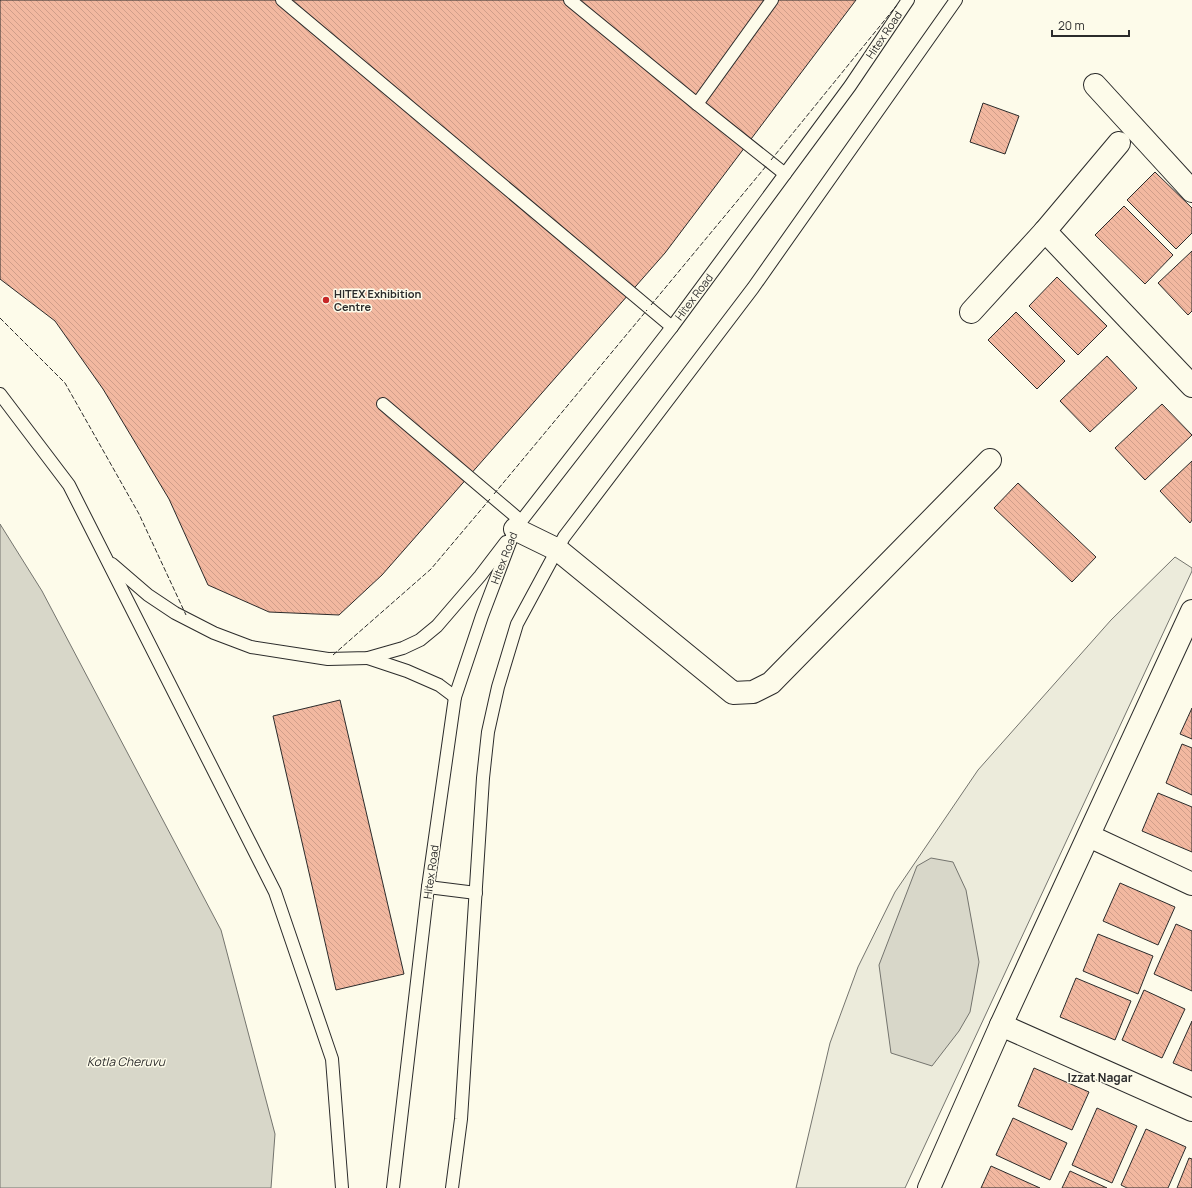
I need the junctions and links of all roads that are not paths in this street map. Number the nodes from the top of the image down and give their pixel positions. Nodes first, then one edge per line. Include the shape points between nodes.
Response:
1 (282, 0) edge
2 (570, 0) edge
3 (772, 0) edge
4 (908, 0) edge
5 (956, 0) edge
6 (1095, 85) dead end
7 (697, 104) junction
8 (1119, 143) dead end
9 (785, 174) junction
10 (1192, 191) edge
11 (1045, 231) junction
12 (971, 312) dead end
13 (672, 327) junction
14 (1192, 386) edge
15 (0, 394) edge
16 (383, 404) dead end
17 (990, 460) dead end
18 (518, 525) junction
19 (558, 550) junction
20 (108, 561) junction
21 (1192, 611) edge
22 (368, 658) junction
23 (455, 697) junction
24 (1089, 836) junction
25 (1192, 884) edge
26 (428, 887) junction
27 (476, 893) junction
28 (1002, 1025) junction
29 (1192, 1110) edge
30 (342, 1188) edge
31 (393, 1188) edge
32 (452, 1188) edge
33 (928, 1188) edge

1 - 13 lane
2 - 7 lane
3 - 7 lane
4 - 9 lane, Hitex Road via 850,86
5 - 19 lane via 752,288 601,486 564,537
6 - 10 street
7 - 9 lane
8 - 11 street
9 - 13 lane, Hitex Road
11 - 12 street
11 - 14 street
13 - 18 lane, Hitex Road
15 - 20 lane via 69,485
16 - 18 lane
17 - 19 street via 771,683 753,692 733,693
18 - 19 street
18 - 22 lane via 438,626 420,640 403,648
18 - 23 lane, Hitex Road via 482,616
19 - 27 lane via 516,624 498,687 488,732 483,778
20 - 22 lane via 170,610 214,633 251,647 328,659
20 - 30 lane via 275,892 332,1059
21 - 24 street
22 - 23 lane via 439,684
23 - 26 lane, Hitex Road
24 - 25 street
24 - 28 street
26 - 27 lane
26 - 31 lane, Hitex Road
27 - 32 lane via 461,1119
28 - 29 street
28 - 33 street

